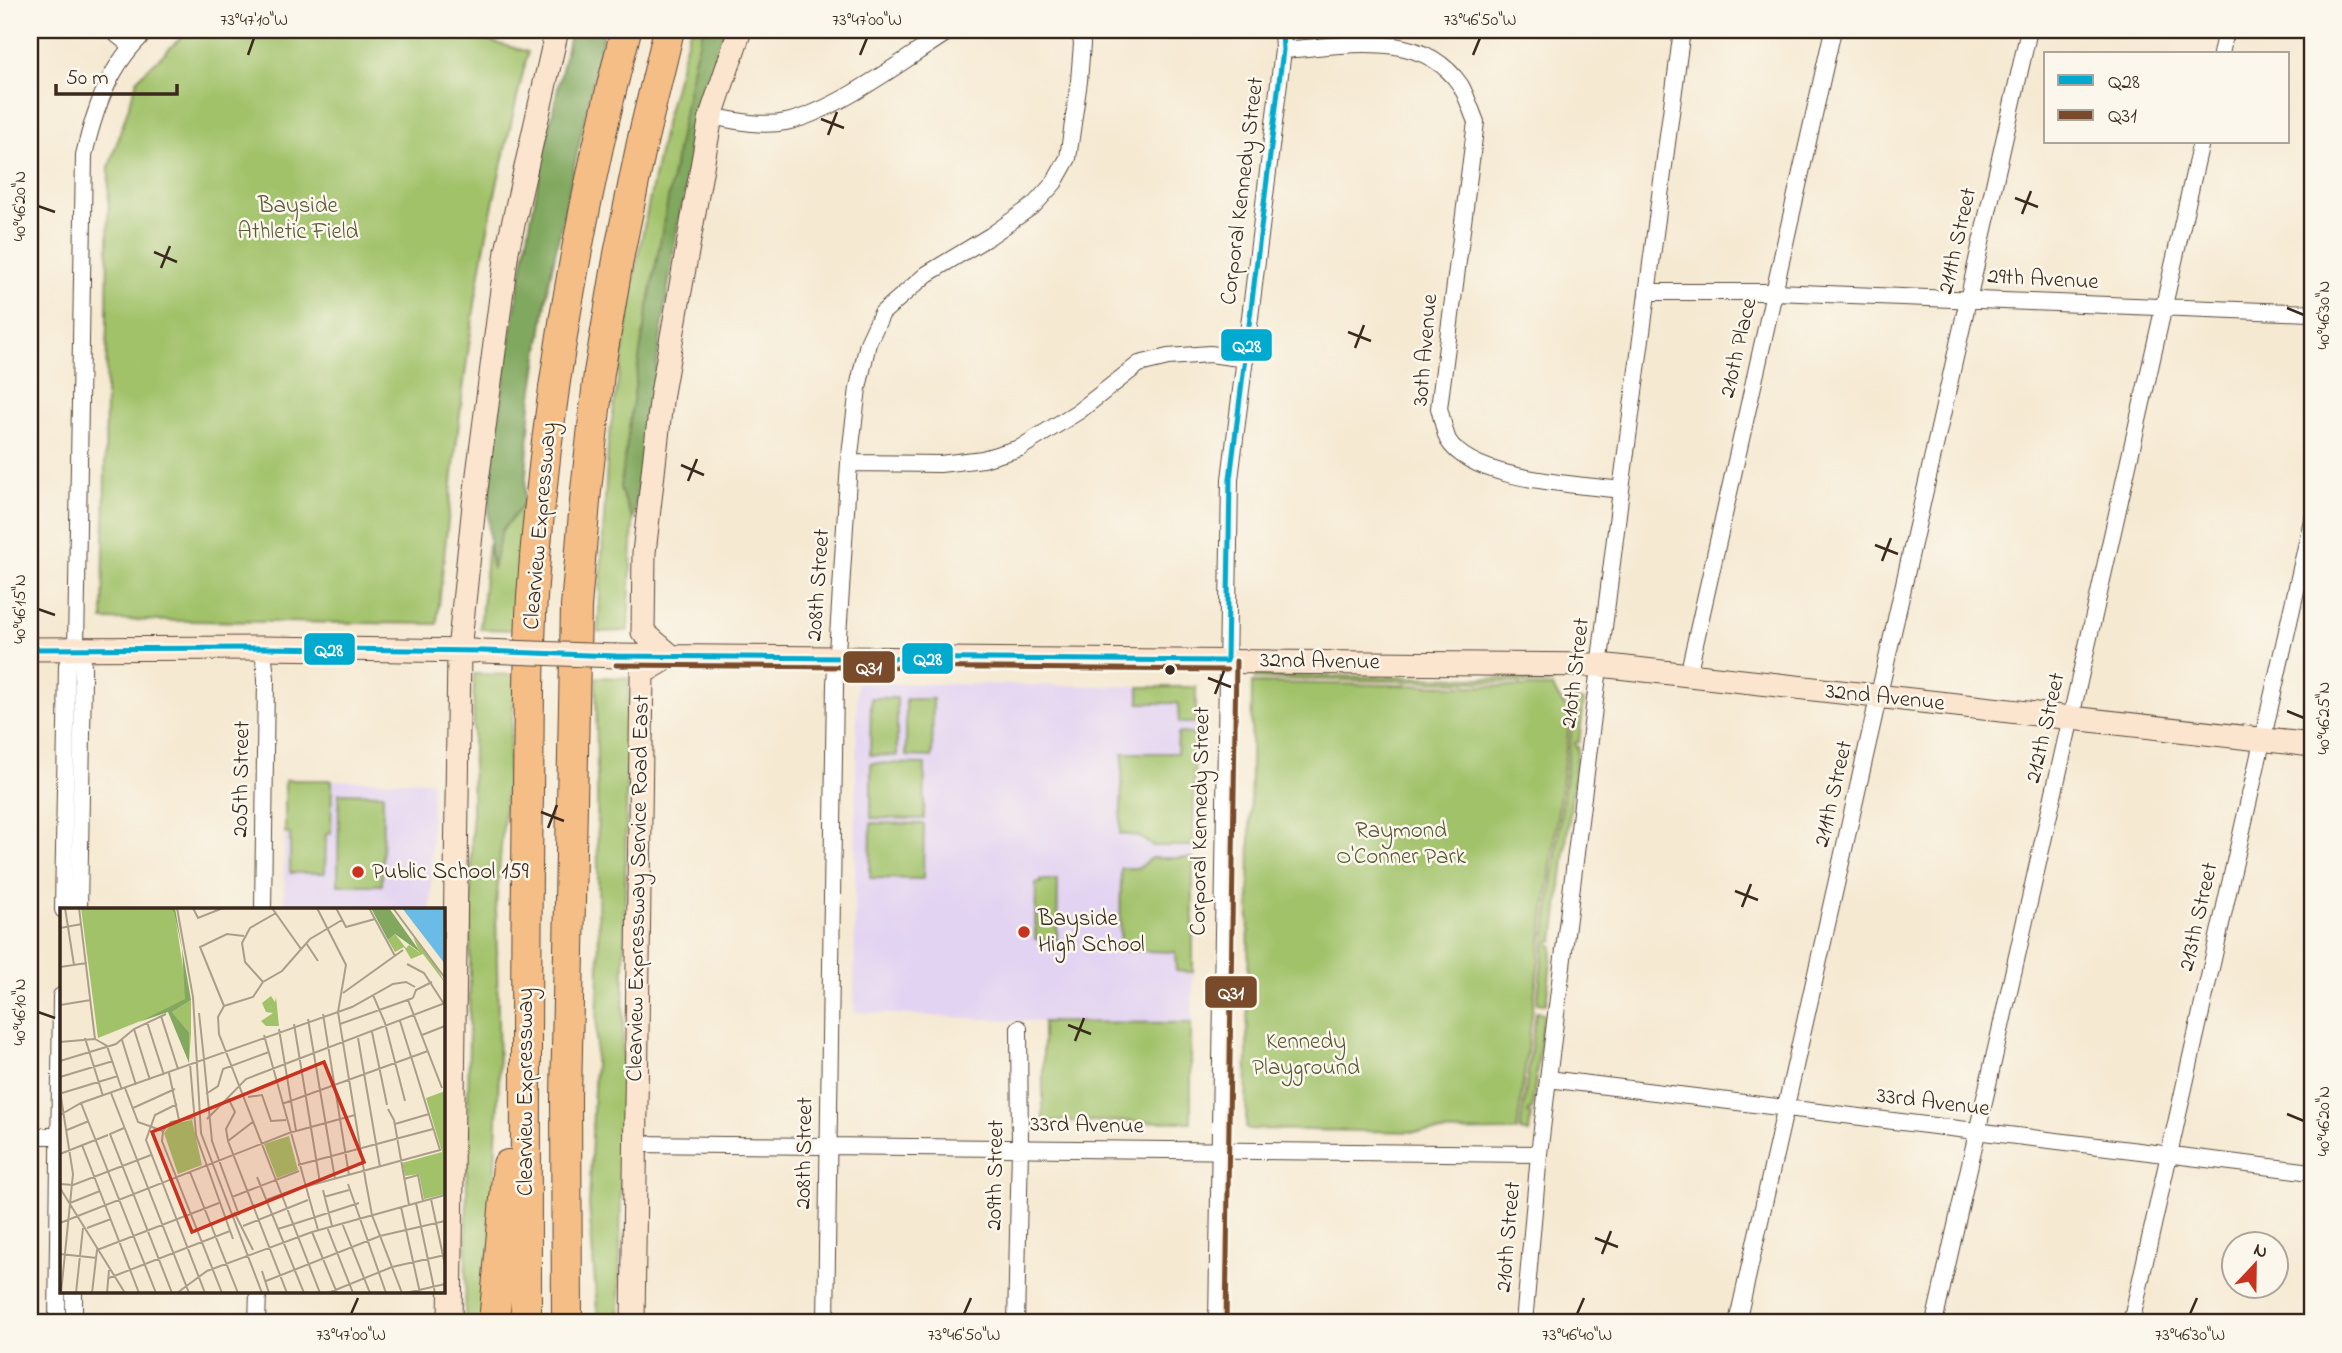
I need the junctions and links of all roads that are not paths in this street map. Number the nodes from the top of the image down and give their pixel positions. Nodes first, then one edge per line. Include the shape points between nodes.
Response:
1 (111, 30) edge
2 (148, 30) edge
3 (626, 30) edge
4 (669, 30) edge
5 (740, 30) edge
6 (951, 30) edge
7 (1080, 30) edge
8 (1282, 30) edge
9 (1682, 30) edge
10 (1833, 30) edge
11 (2029, 30) edge
12 (2226, 30) edge
13 (550, 31) edge
14 (131, 46) junction
15 (1283, 50) junction
16 (2221, 52) edge
17 (711, 117) junction
18 (2201, 144) edge
19 (1647, 292) junction
20 (1775, 292) junction
21 (1969, 300) junction
22 (2163, 308) junction
23 (2312, 313) edge
24 (1246, 359) junction
25 (849, 463) junction
26 (1621, 490) junction
27 (2312, 520) edge
28 (263, 648) junction
29 (30, 649) edge
30 (76, 649) junction
31 (470, 651) junction
32 (671, 656) junction
33 (837, 658) junction
34 (1227, 661) junction
35 (1600, 666) junction
36 (1688, 676) junction
37 (1879, 698) junction
38 (2071, 718) junction
39 (2262, 739) junction
40 (2312, 745) edge
41 (63, 908) edge
42 (79, 908) edge
43 (263, 908) edge
44 (525, 941) junction
45 (1019, 1028) dead end
46 (1548, 1079) junction
47 (566, 1098) junction
48 (1785, 1108) junction
49 (1976, 1131) junction
50 (30, 1136) edge
51 (60, 1136) edge
52 (447, 1142) edge
53 (635, 1144) junction
54 (828, 1146) junction
55 (1020, 1148) junction
56 (1219, 1149) junction
57 (1539, 1154) junction
58 (2168, 1154) junction
59 (2312, 1172) edge
60 (74, 1294) edge
61 (258, 1294) edge
62 (57, 1323) edge
63 (74, 1323) edge
64 (257, 1323) edge
65 (450, 1323) edge
66 (494, 1323) edge
67 (526, 1323) edge
68 (567, 1323) edge
69 (584, 1323) edge
70 (633, 1323) edge
71 (826, 1323) edge
72 (1016, 1323) edge
73 (1217, 1323) edge
74 (1524, 1323) edge
75 (1737, 1323) edge
76 (1934, 1323) edge
77 (2131, 1323) edge

1 - 14 street
2 - 14 street
3 - 44 highway, Clearview Expressway via 576,247 542,482 532,600
4 - 47 highway, Clearview Expressway via 619,254 586,490 576,607
5 - 17 street
6 - 17 street via 835,103 786,122 745,123
7 - 25 street, 208th Street via 1079,81 1068,158 1034,205 927,274 882,313 868,343 858,388
8 - 15 street, Corporal Kennedy Street
9 - 19 street, 210th Street
10 - 20 street, 210th Place
11 - 21 street, 211th Street
12 - 16 street
13 - 31 street via 507,251 474,505
14 - 30 street via 103,89 84,155
15 - 24 street, Corporal Kennedy Street
15 - 26 street, 30th Avenue via 1379,43 1417,50 1446,68 1476,122 1439,408 1449,440 1469,459 1496,471
17 - 32 street via 662,393 644,553 643,632
18 - 22 street, 212th Street
19 - 20 street, 29th Avenue
19 - 26 street, 210th Street
20 - 21 street, 29th Avenue
20 - 36 street, 210th Place
21 - 22 street, 29th Avenue
21 - 37 street, 211th Street
22 - 23 street, 29th Avenue
22 - 38 street, 212th Street
24 - 25 street via 1210,354 1139,364 1079,411 1020,448 984,459 940,464
24 - 34 street, Corporal Kennedy Street via 1230,479
25 - 33 street, 208th Street
26 - 35 street, 210th Street
27 - 39 street, 213th Street
28 - 30 street, 32nd Avenue
28 - 31 street, 32nd Avenue
28 - 43 street, 205th Street
29 - 30 street, 32nd Avenue
30 - 41 street via 67,665
30 - 42 street via 83,665
31 - 32 street, 32nd Avenue, bridge
31 - 52 street
32 - 33 street, 32nd Avenue
32 - 53 street, Clearview Expressway Service Road East via 642,673
33 - 34 street, 32nd Avenue
33 - 54 street, 208th Street
34 - 35 street, 32nd Avenue
34 - 56 street, Corporal Kennedy Street
35 - 36 street, 32nd Avenue
35 - 46 street, 210th Street
36 - 37 street, 32nd Avenue
37 - 38 street, 32nd Avenue
37 - 48 street, 211th Street
38 - 39 street, 32nd Avenue
38 - 49 street, 212th Street
39 - 40 street, 32nd Avenue
39 - 58 street, 213th Street
44 - 66 highway
44 - 67 highway, Clearview Expressway
45 - 55 street, 209th Street
46 - 48 street, 33rd Avenue
46 - 57 street, 210th Street
47 - 68 highway, Clearview Expressway
47 - 69 highway
48 - 49 street, 33rd Avenue
48 - 75 street, 211th Street
49 - 58 street, 33rd Avenue
49 - 76 street, 212th Street
50 - 51 street
51 - 62 street
52 - 65 street
53 - 54 street, 33rd Avenue
53 - 70 street, Clearview Expressway Service Road East
54 - 55 street, 33rd Avenue
54 - 71 street, 208th Street
55 - 56 street, 33rd Avenue
55 - 72 street, 209th Street
56 - 57 street, 33rd Avenue
56 - 73 street, Corporal Kennedy Street
57 - 74 street, 210th Street
58 - 59 street, 33rd Avenue
58 - 77 street, 213th Street
60 - 63 street
61 - 64 street

